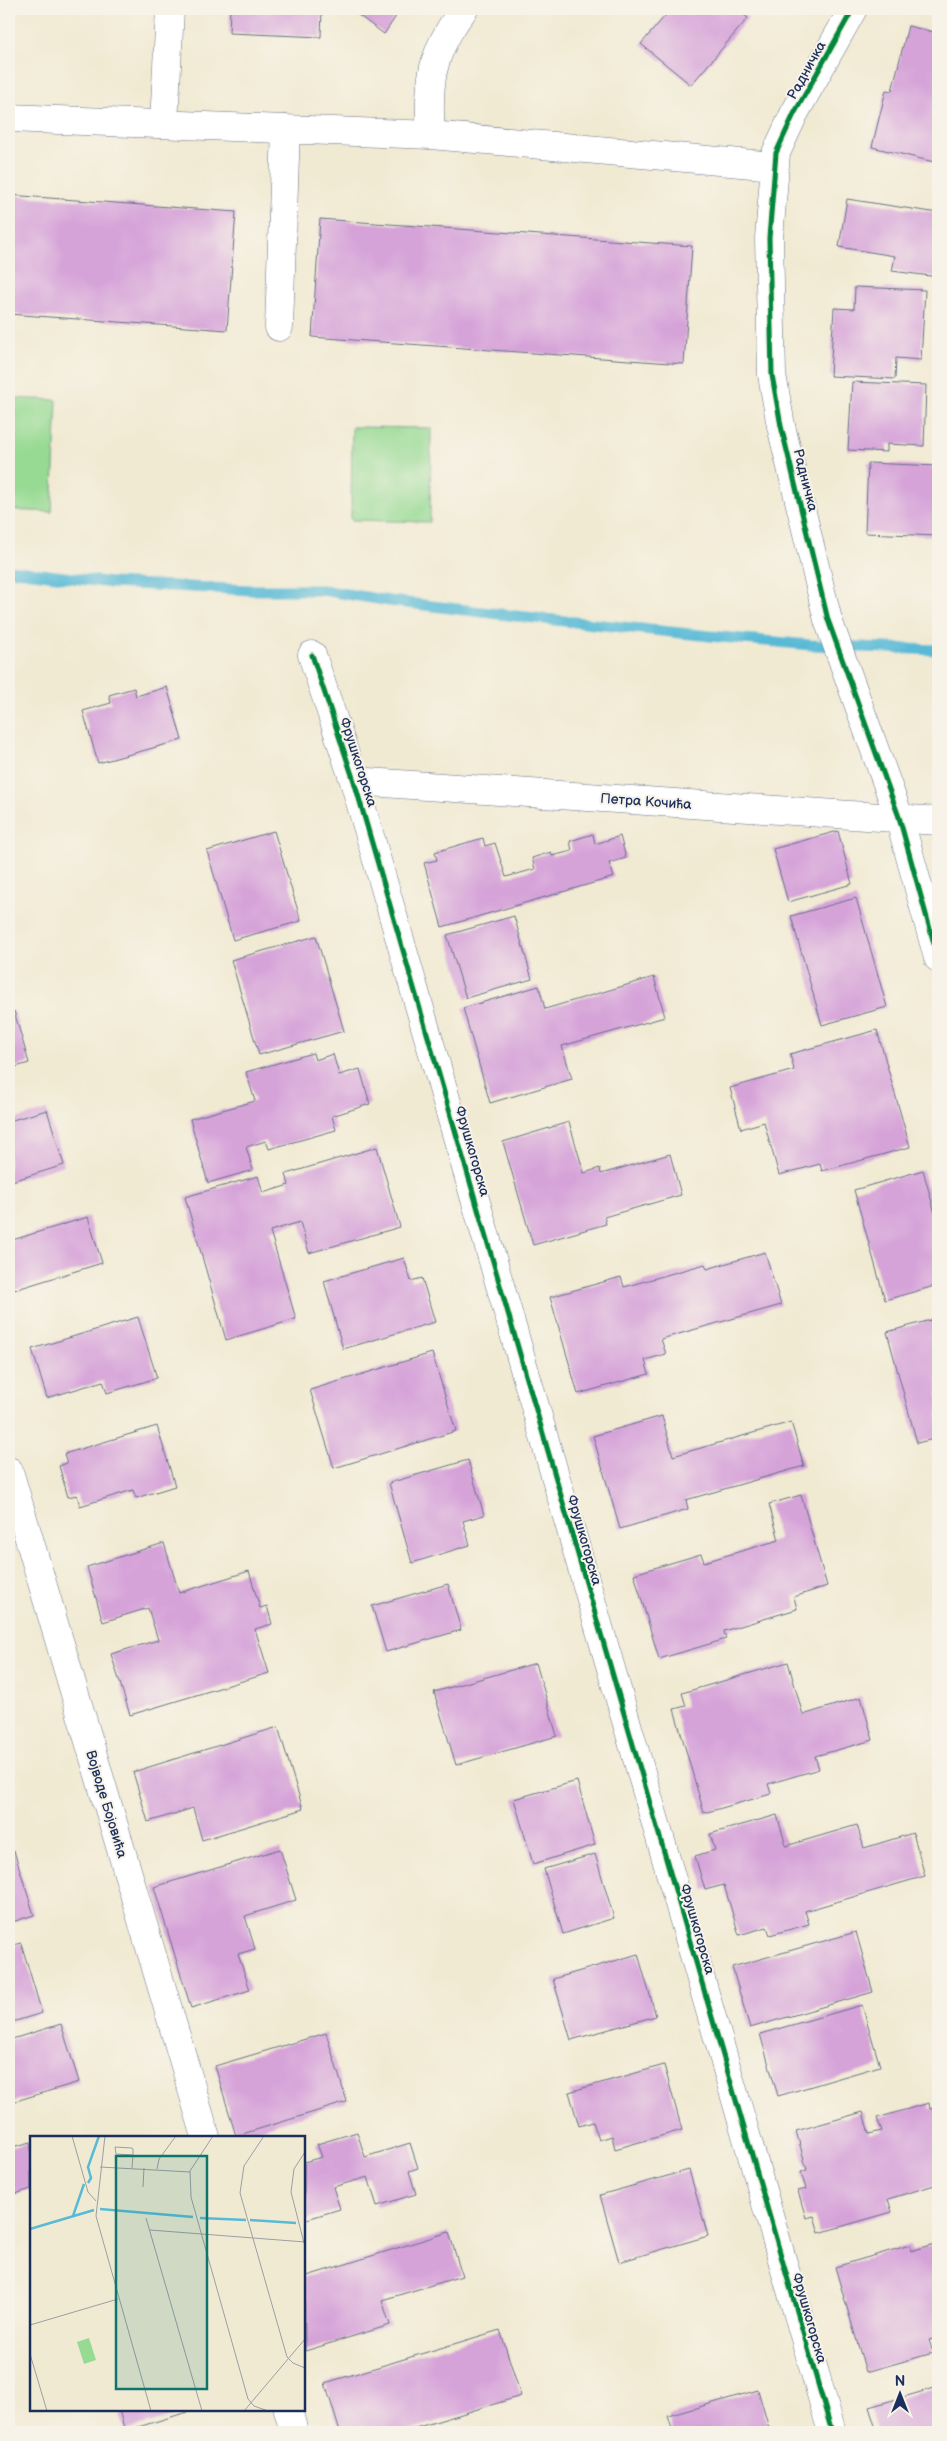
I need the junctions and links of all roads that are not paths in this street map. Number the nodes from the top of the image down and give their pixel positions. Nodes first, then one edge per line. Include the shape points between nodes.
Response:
1 (170, 9) edge
2 (464, 9) edge
3 (854, 9) edge
4 (9, 118) edge
5 (164, 124) junction
6 (286, 129) junction
7 (431, 135) junction
8 (774, 166) junction
9 (278, 327) dead end
10 (312, 655) dead end
11 (354, 781) junction
12 (899, 817) junction
13 (938, 821) edge
14 (938, 958) edge
15 (9, 1471) edge
16 (13, 1503) edge
17 (206, 2136) edge
18 (288, 2411) edge
19 (294, 2432) edge
20 (832, 2432) edge

1 - 5 street
2 - 7 street via 446,31 432,72 428,99
3 - 8 street, Радничка via 794,114 776,153
4 - 5 street
5 - 6 street
6 - 7 street
6 - 9 street
7 - 8 street
8 - 12 street, Радничка via 769,255 772,375 781,426 828,620
10 - 11 street, Фрушкогорска
11 - 12 street, Петра Кочића
11 - 20 street, Фрушкогорска
12 - 13 street, Петра Кочића
12 - 14 street, Радничка
15 - 16 street, Војводе Бојовића
16 - 17 street, Војводе Бојовића
18 - 19 street

